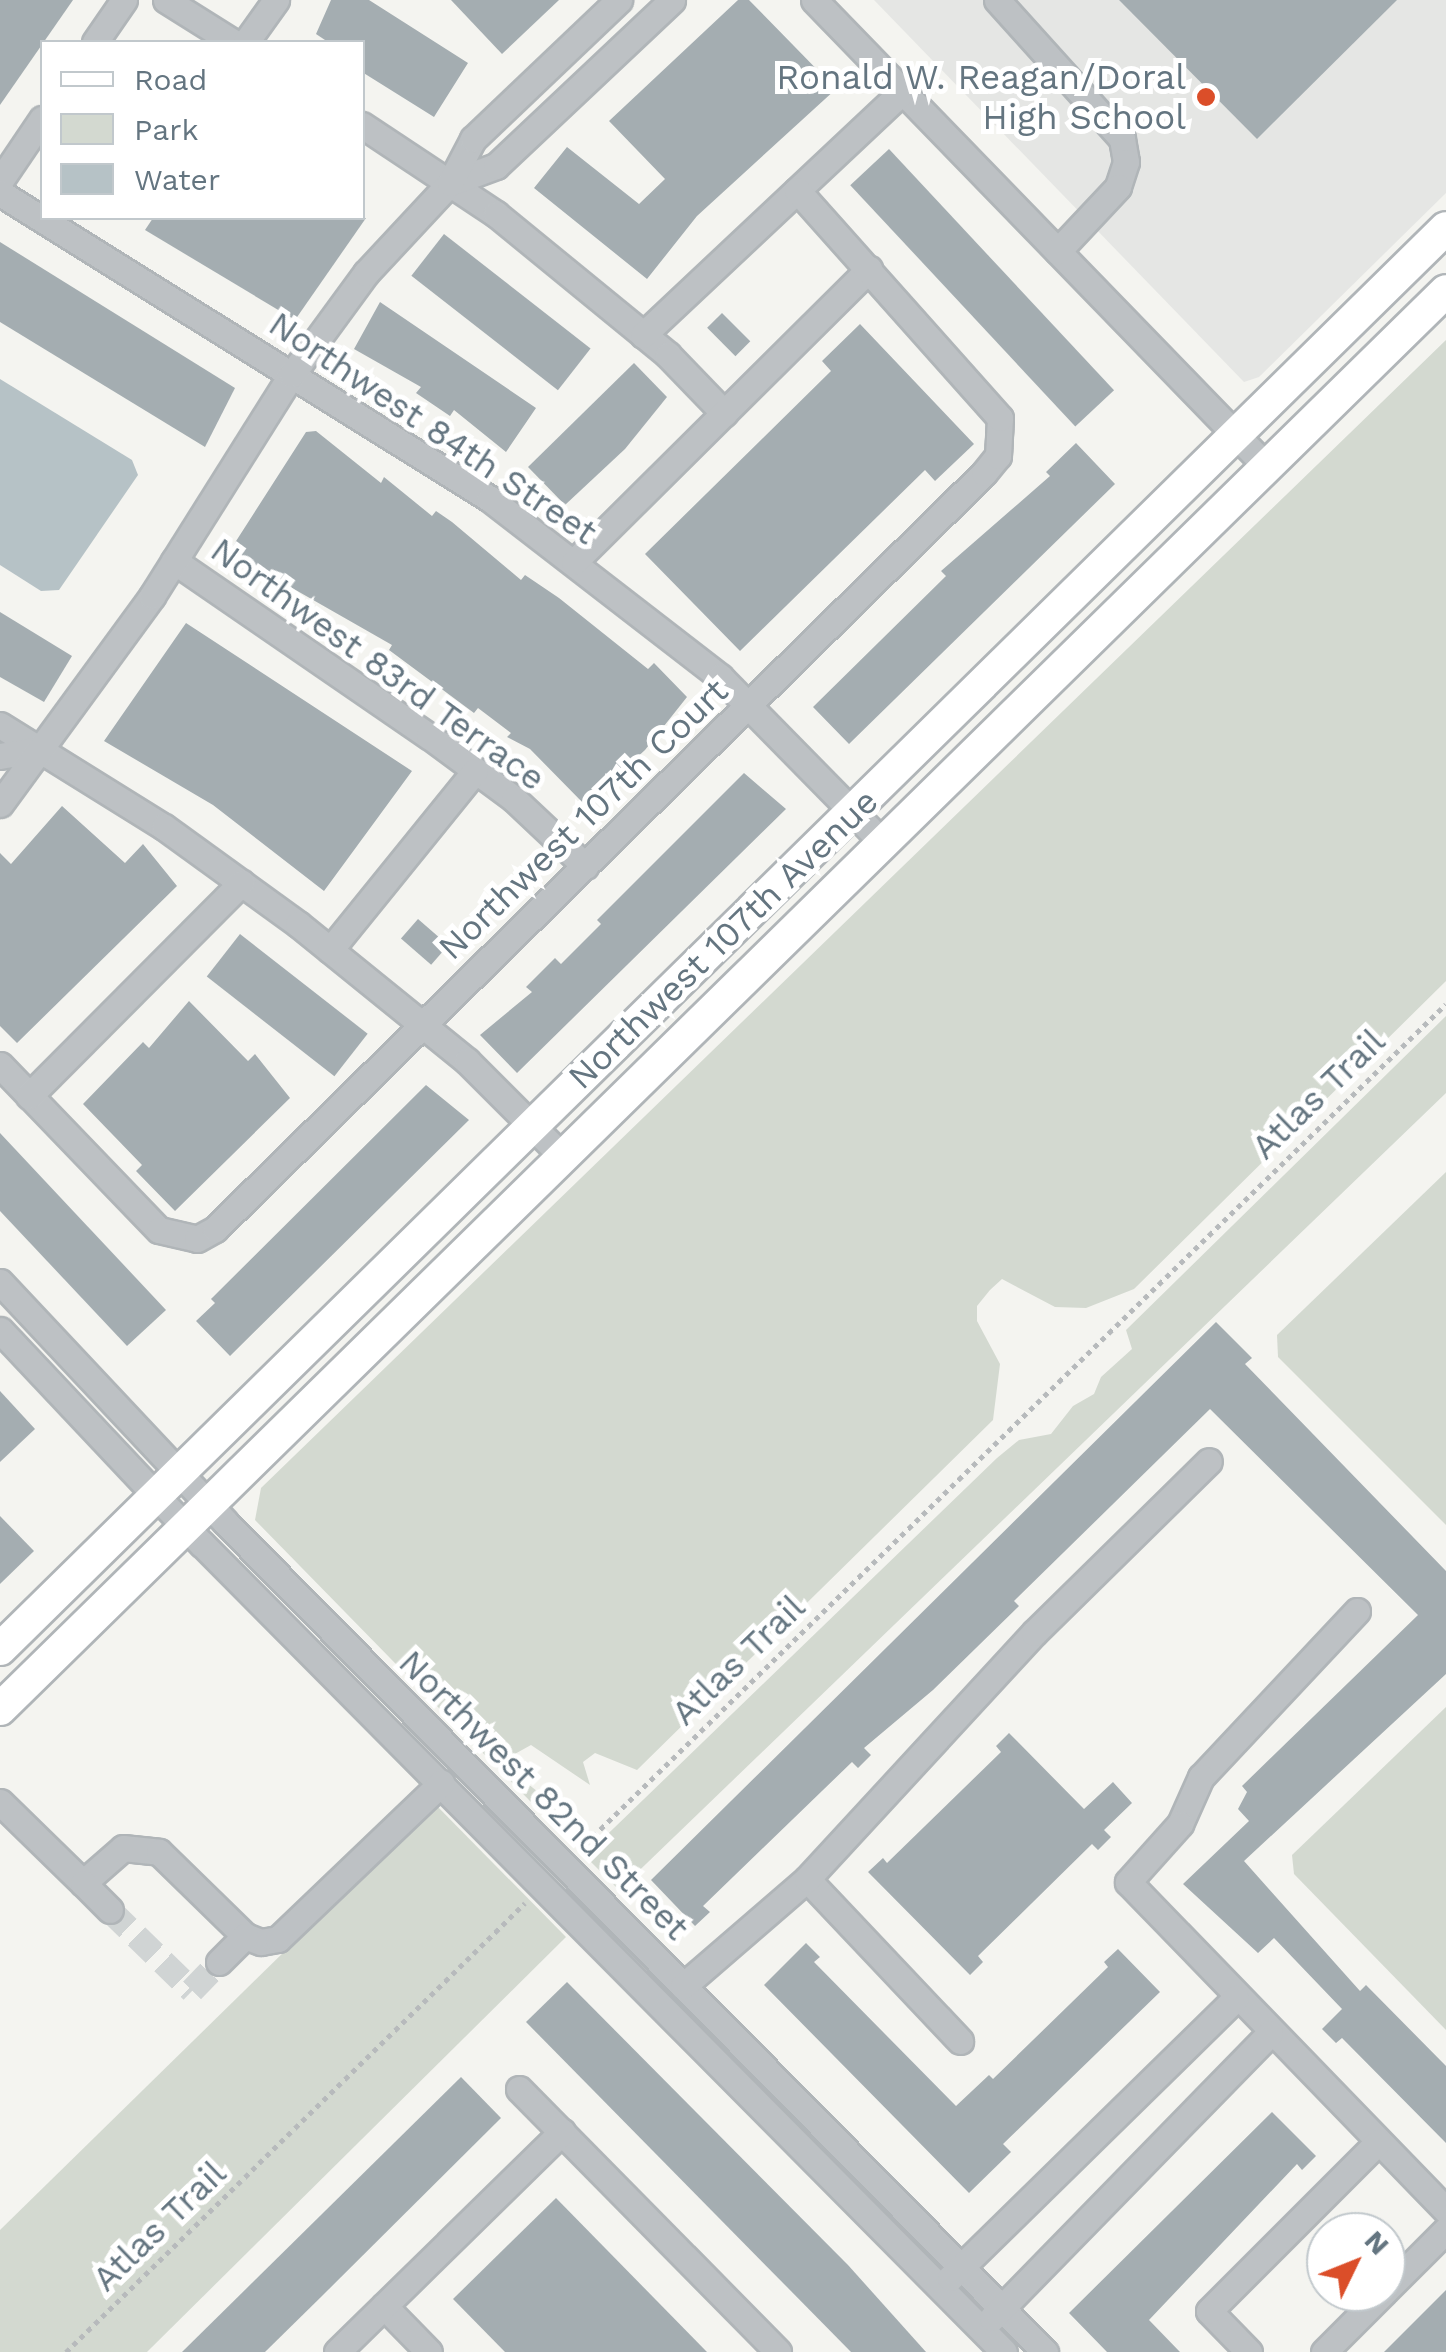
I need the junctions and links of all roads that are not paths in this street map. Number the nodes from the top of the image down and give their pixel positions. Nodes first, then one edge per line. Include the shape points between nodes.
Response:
1 (124, 0) edge
2 (166, 0) edge
3 (276, 0) edge
4 (619, 0) edge
5 (672, 0) edge
6 (814, 0) edge
7 (997, 0) edge
8 (95, 40) edge
9 (230, 40) edge
10 (247, 40) edge
11 (900, 93) junction
12 (40, 122) edge
13 (365, 127) edge
14 (0, 181) edge
15 (450, 184) junction
16 (798, 190) junction
17 (0, 193) edge
18 (40, 218) edge
19 (44, 220) edge
20 (1446, 228) edge
21 (1058, 251) junction
22 (869, 269) junction
23 (1446, 292) edge
24 (642, 335) junction
25 (292, 374) junction
26 (724, 414) junction
27 (1235, 434) junction
28 (1267, 467) junction
29 (174, 561) junction
30 (574, 562) junction
31 (748, 706) junction
32 (0, 725) edge
33 (39, 749) junction
34 (0, 756) edge
35 (476, 771) junction
36 (0, 804) edge
37 (852, 812) junction
38 (884, 844) junction
39 (585, 866) junction
40 (241, 883) junction
41 (330, 950) junction
42 (422, 1025) junction
43 (0, 1065) edge
44 (29, 1096) junction
45 (533, 1125) junction
46 (564, 1158) junction
47 (0, 1282) edge
48 (0, 1330) edge
49 (1210, 1461) dead end
50 (168, 1485) junction
51 (197, 1515) junction
52 (1356, 1611) dead end
53 (0, 1649) edge
54 (0, 1708) edge
55 (440, 1783) junction
56 (1, 1805) edge
57 (807, 1879) junction
58 (83, 1883) junction
59 (110, 1910) tunnel mouth
60 (245, 1936) junction
61 (219, 1962) tunnel mouth
62 (684, 1986) junction
63 (1236, 1998) junction
64 (1270, 2034) junction
65 (960, 2041) dead end
66 (519, 2088) dead end
67 (562, 2132) junction
68 (1378, 2142) junction
69 (1446, 2210) edge
70 (1446, 2230) edge
71 (962, 2268) junction
72 (1406, 2270) edge
73 (940, 2288) junction
74 (384, 2306) junction
75 (1002, 2308) junction
76 (1364, 2312) edge
77 (981, 2329) junction
78 (337, 2352) edge
79 (429, 2352) edge
80 (778, 2352) edge
81 (1004, 2352) edge
82 (1045, 2352) edge
83 (1250, 2352) edge
84 (1324, 2352) edge

1 - 8 street
2 - 9 street
3 - 10 street
4 - 15 street via 473,139
5 - 15 street via 496,166
6 - 11 street
7 - 21 street via 1122,140 1126,162 1118,187
11 - 16 street
11 - 21 street
12 - 14 street
13 - 15 street
15 - 24 street
15 - 25 street via 366,273
16 - 22 street
16 - 24 street
17 - 18 street, Northwest 84th Street
19 - 25 street, Northwest 84th Street
20 - 27 main road, Northwest 107th Avenue
21 - 27 street
22 - 26 street
22 - 31 street, Northwest 107th Court via 1000,418 998,456
23 - 28 main road, Northwest 107th Avenue
24 - 26 street
25 - 29 street
25 - 30 street, Northwest 84th Street via 490,499
26 - 30 street
27 - 28 street
27 - 37 main road, Northwest 107th Avenue
28 - 38 main road, Northwest 107th Avenue
29 - 33 street
29 - 35 street, Northwest 83rd Terrace
30 - 31 street, Northwest 84th Street
31 - 37 street, Northwest 84th Street
31 - 39 street, Northwest 107th Court
32 - 33 street
33 - 34 street
33 - 36 street
33 - 40 street
35 - 39 street, Northwest 83rd Terrace
35 - 41 street
37 - 38 street, Northwest 84th Street
37 - 45 main road, Northwest 107th Avenue
38 - 46 main road, Northwest 107th Avenue
39 - 42 street, Northwest 107th Court
40 - 41 street
40 - 44 street
41 - 42 street
42 - 44 street, Northwest 107th Court via 240,1208 197,1239 158,1230
42 - 45 street
43 - 44 street
45 - 46 street
45 - 50 main road, Northwest 107th Avenue
46 - 51 main road, Northwest 107th Avenue
47 - 50 street, Northwest 82nd Street
48 - 50 street, Northwest 82nd Street
49 - 57 street via 1034,1633
50 - 51 street, Northwest 82nd Street
50 - 53 main road, Northwest 107th Avenue
51 - 54 main road, Northwest 107th Avenue
51 - 55 street, Northwest 82nd Street
51 - 62 street, Northwest 82nd Street
52 - 63 street via 1201,1777 1180,1824 1128,1882
55 - 60 street via 278,1939
55 - 73 street, Northwest 82nd Street
56 - 58 street
57 - 62 street
57 - 65 street
58 - 59 street
58 - 60 street via 123,1848 145,1846
60 - 61 street
62 - 71 street, Northwest 82nd Street
63 - 64 street
63 - 71 street
64 - 68 street
64 - 75 street
66 - 67 street
67 - 74 street
67 - 80 street
68 - 69 street
68 - 83 street via 1208,2311
70 - 72 street
71 - 73 street
71 - 75 street, Northwest 82nd Street
73 - 77 street, Northwest 82nd Street
74 - 78 street
74 - 79 street
75 - 77 street
75 - 82 street, Northwest 82nd Street
76 - 84 street
77 - 81 street, Northwest 82nd Street

